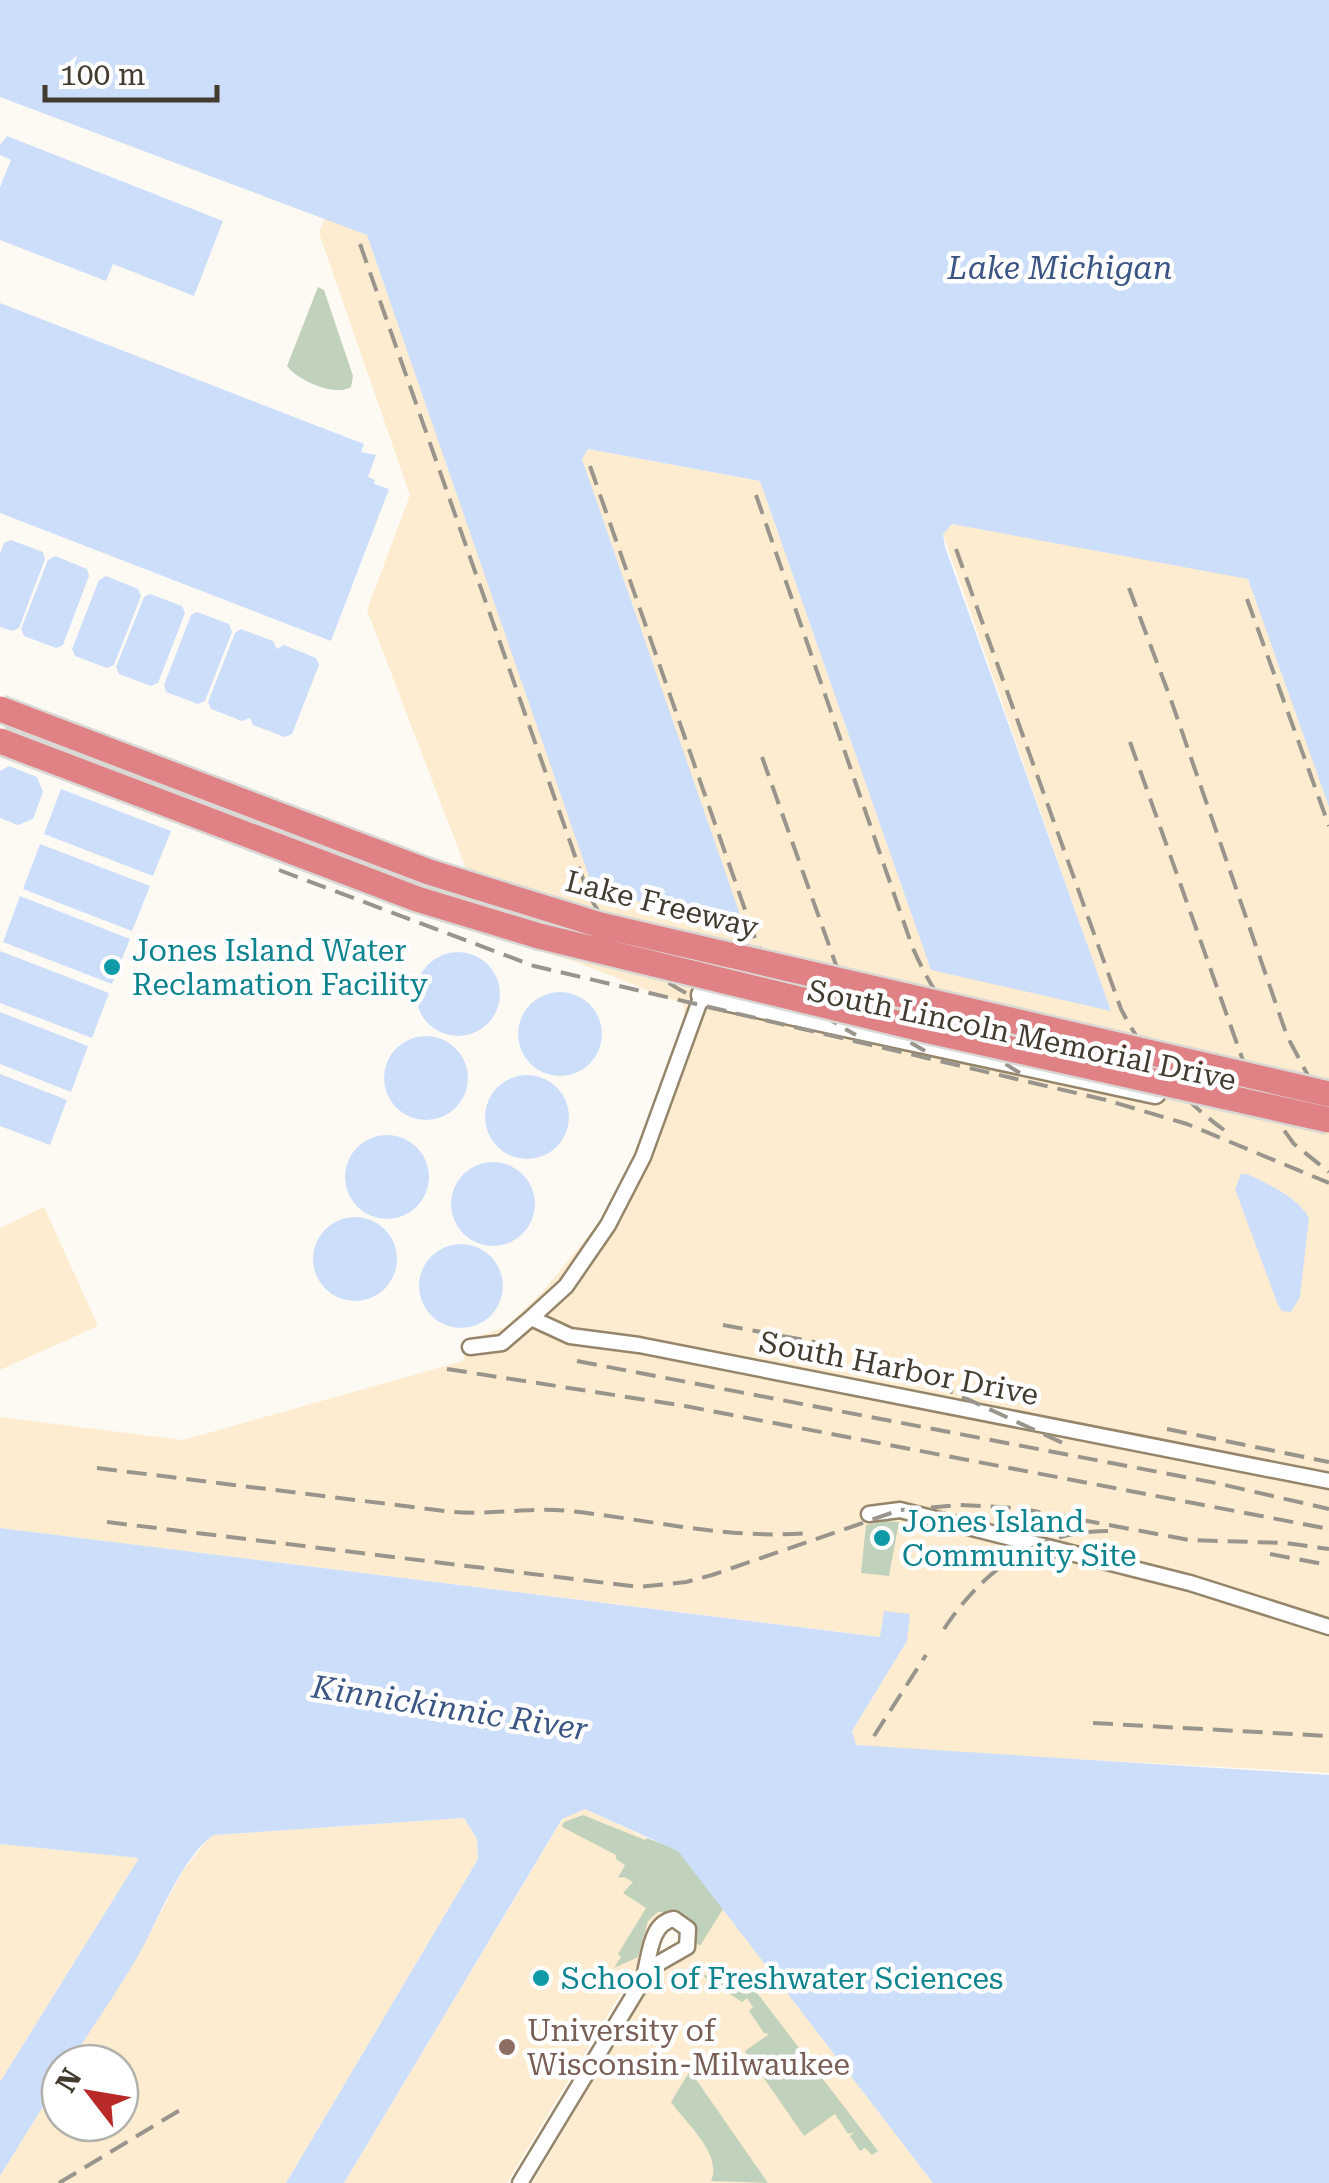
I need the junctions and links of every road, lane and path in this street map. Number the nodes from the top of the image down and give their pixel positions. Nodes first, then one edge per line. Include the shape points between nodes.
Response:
1 (0, 709) edge
2 (0, 741) edge
3 (702, 995) joint
4 (1329, 1094) edge
5 (1329, 1120) edge
6 (1329, 1132) edge
7 (531, 1318) junction
8 (470, 1347) dead end
9 (1329, 1480) edge
10 (869, 1514) dead end
11 (1329, 1627) edge
12 (642, 1980) dead end
13 (520, 2183) edge

1 - 4 highway, Lake Freeway, bridge via 429,872 600,925
2 - 5 highway, Lake Freeway, bridge via 417,899 539,936
3 - 6 street, South Lincoln Memorial Drive
3 - 7 street via 643,1157 608,1226 566,1286
7 - 8 street via 502,1344
7 - 9 street, South Harbor Drive via 570,1336
10 - 11 street via 900,1510 1190,1583
12 - 13 street

